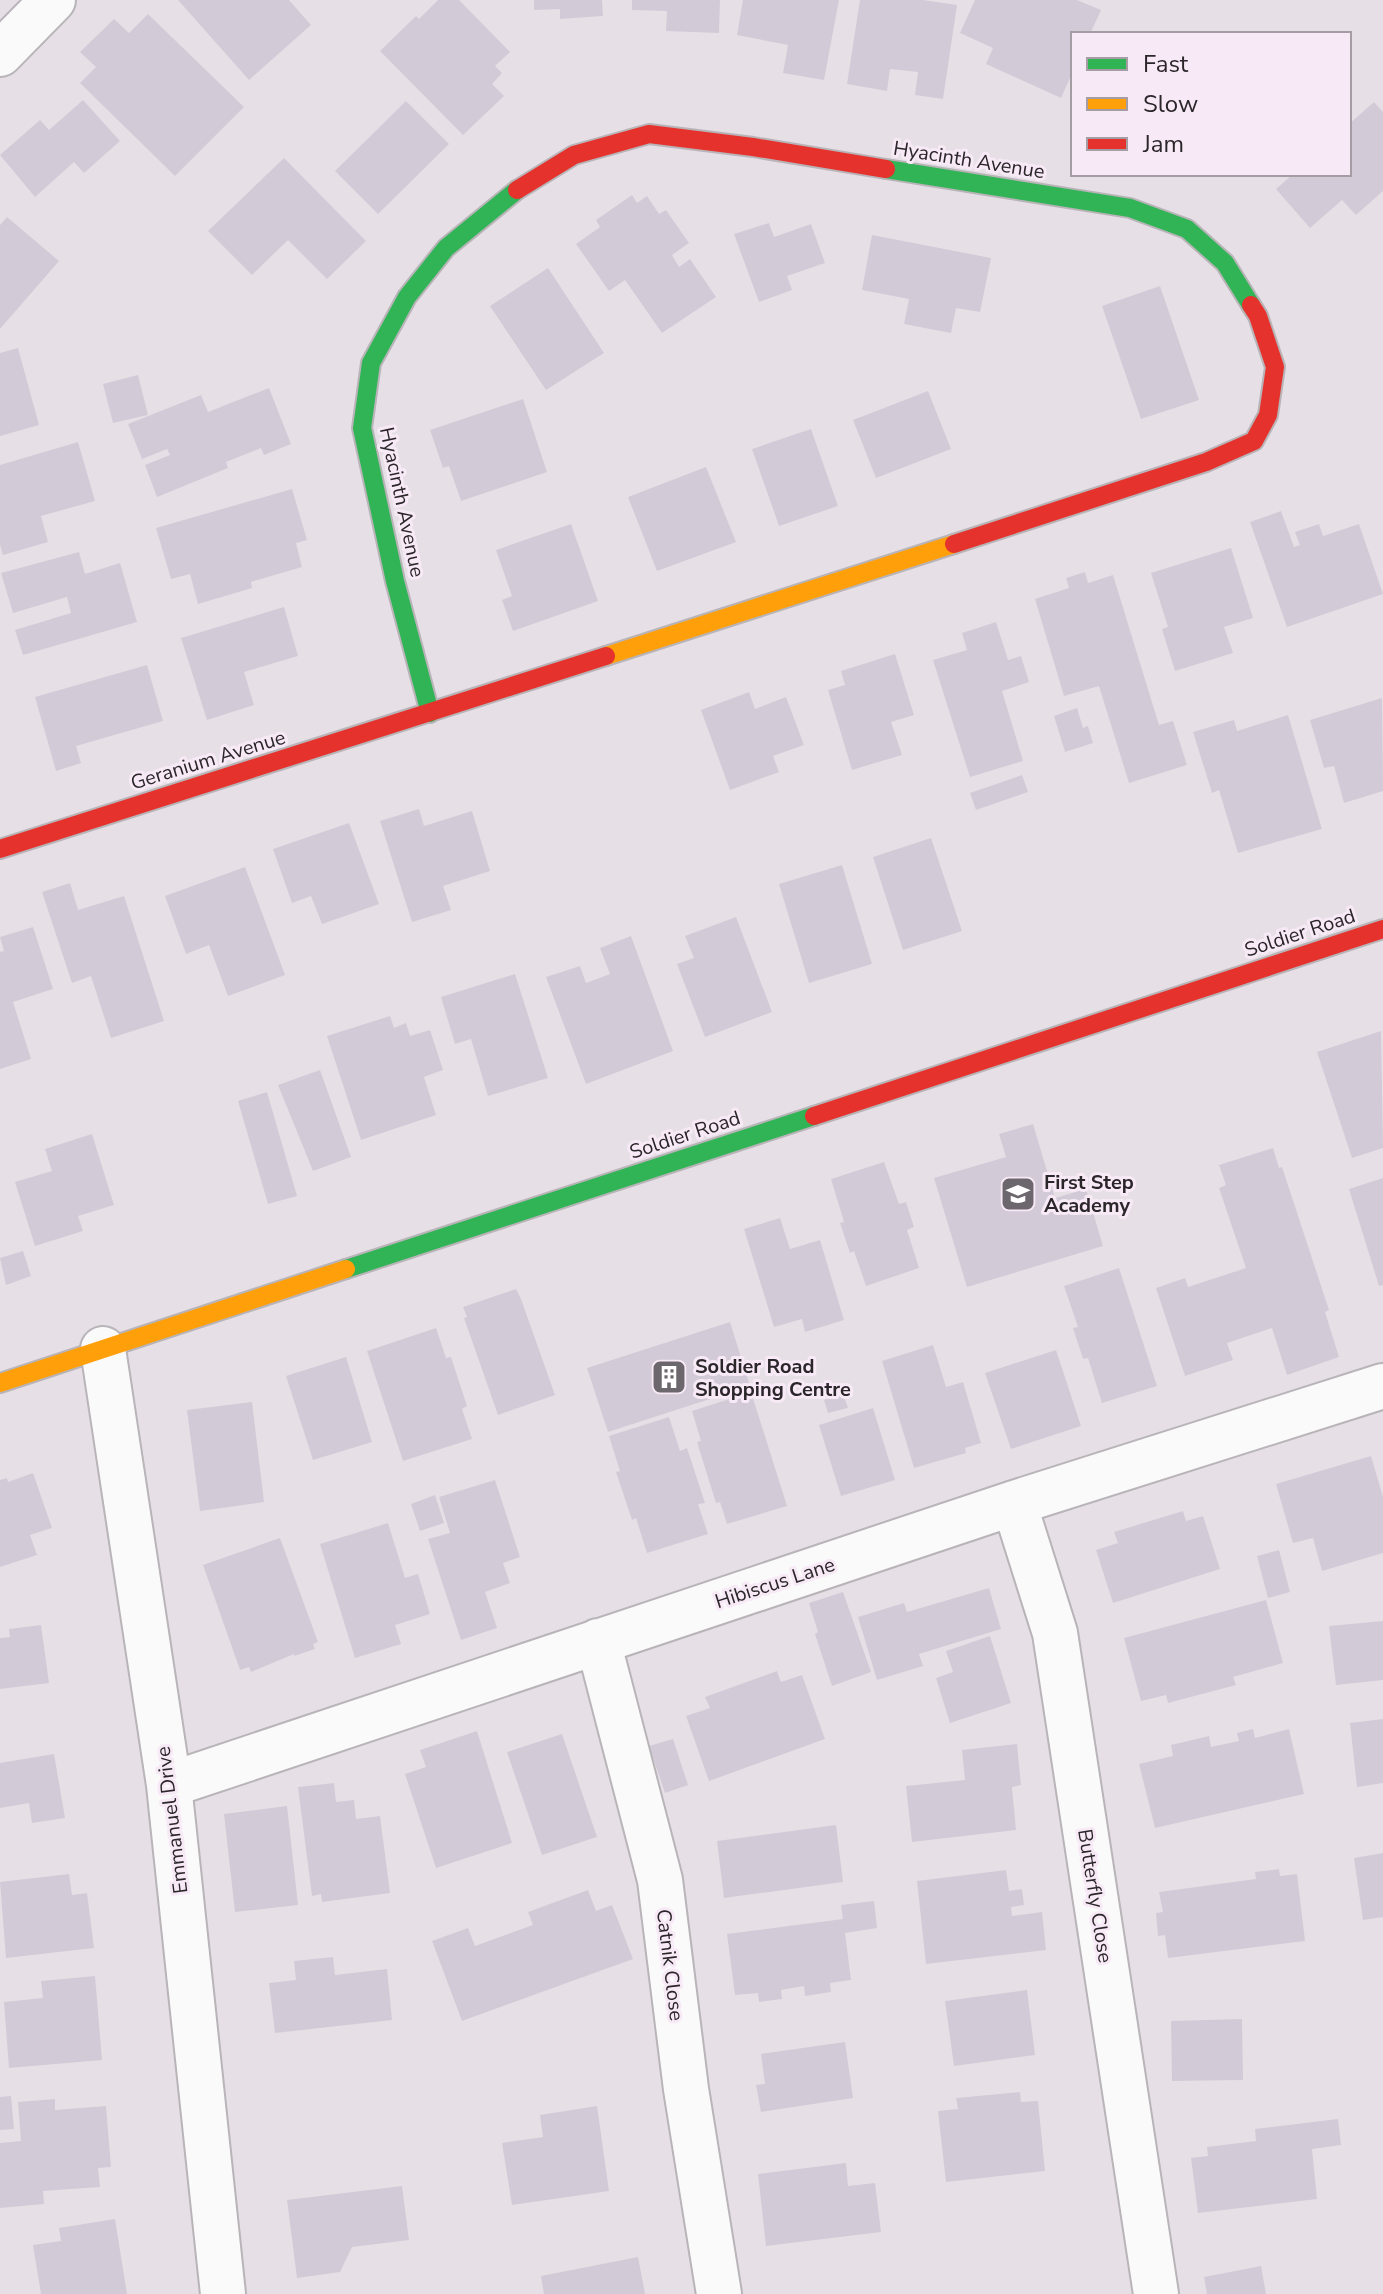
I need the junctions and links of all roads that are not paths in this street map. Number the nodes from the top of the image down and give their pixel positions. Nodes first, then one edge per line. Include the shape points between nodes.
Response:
1 (53, 0) edge
2 (0, 54) edge
3 (430, 713) junction
4 (0, 849) edge
5 (1383, 929) edge
6 (103, 1349) junction
7 (0, 1383) edge
8 (1383, 1386) edge
9 (1014, 1503) junction
10 (598, 1641) junction
11 (169, 1785) junction
12 (223, 2294) edge
13 (719, 2294) edge
14 (1156, 2294) edge

1 - 2 street
3 - 3 street, Hyacinth Avenue via 362,428 371,363 407,297 446,248 506,197 574,155 649,134 1130,208 1187,229 1225,263 1258,316 1275,367 1268,415 1254,441 1206,462
3 - 4 street, Geranium Avenue
5 - 6 street, Soldier Road
6 - 7 street, Soldier Road
6 - 11 street, Emmanuel Drive
8 - 9 street, Hibiscus Lane
9 - 10 street, Hibiscus Lane
9 - 14 street, Butterfly Close via 1055,1633
10 - 11 street, Hibiscus Lane
10 - 13 street, Catnik Close via 660,1880
11 - 12 street, Emmanuel Drive

